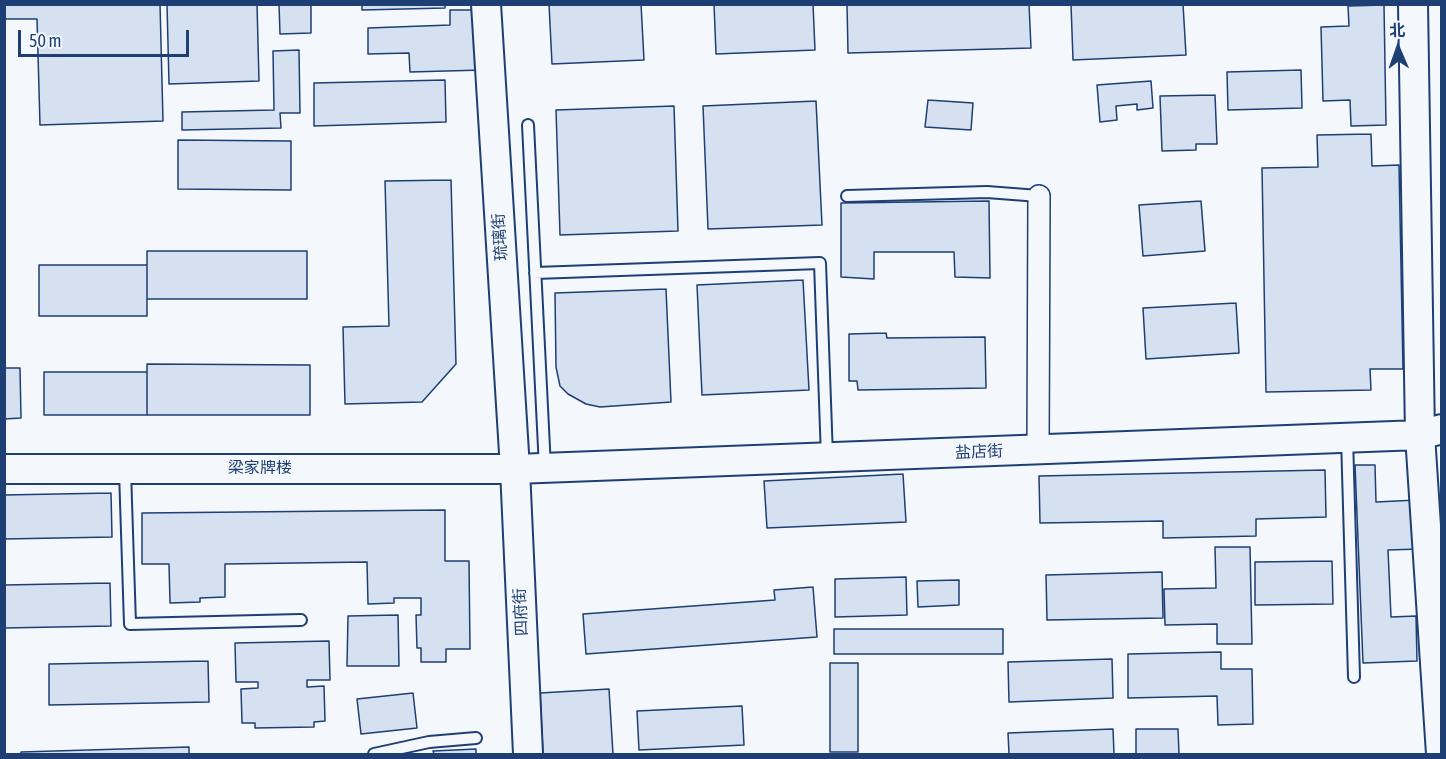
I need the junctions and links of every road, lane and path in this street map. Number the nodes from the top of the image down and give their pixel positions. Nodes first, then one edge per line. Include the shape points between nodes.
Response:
1 (486, 4) edge
2 (1413, 4) edge
3 (528, 125) dead end
4 (847, 196) dead end
5 (1039, 196) joint
6 (535, 273) junction
7 (1431, 432) edge
8 (1347, 438) junction
9 (1038, 450) junction
10 (827, 458) junction
11 (125, 467) junction
12 (545, 468) junction
13 (4, 469) edge
14 (515, 469) junction
15 (301, 620) dead end
16 (1354, 677) dead end
17 (476, 738) dead end
18 (374, 754) edge
19 (528, 754) edge
20 (1440, 754) edge

1 - 14 street, 琉璃街
2 - 7 street
3 - 6 lane
4 - 5 lane via 987,192
5 - 9 street
6 - 10 lane via 820,263
6 - 12 lane
7 - 8 street, 盐店街
7 - 20 street
8 - 9 street, 盐店街
8 - 16 lane
9 - 10 street, 盐店街
10 - 12 street, 盐店街
11 - 13 street, 梁家牌楼
11 - 14 street, 梁家牌楼
11 - 15 lane via 130,624
12 - 14 street, 盐店街
14 - 19 street, 四府街
17 - 18 lane via 429,742

